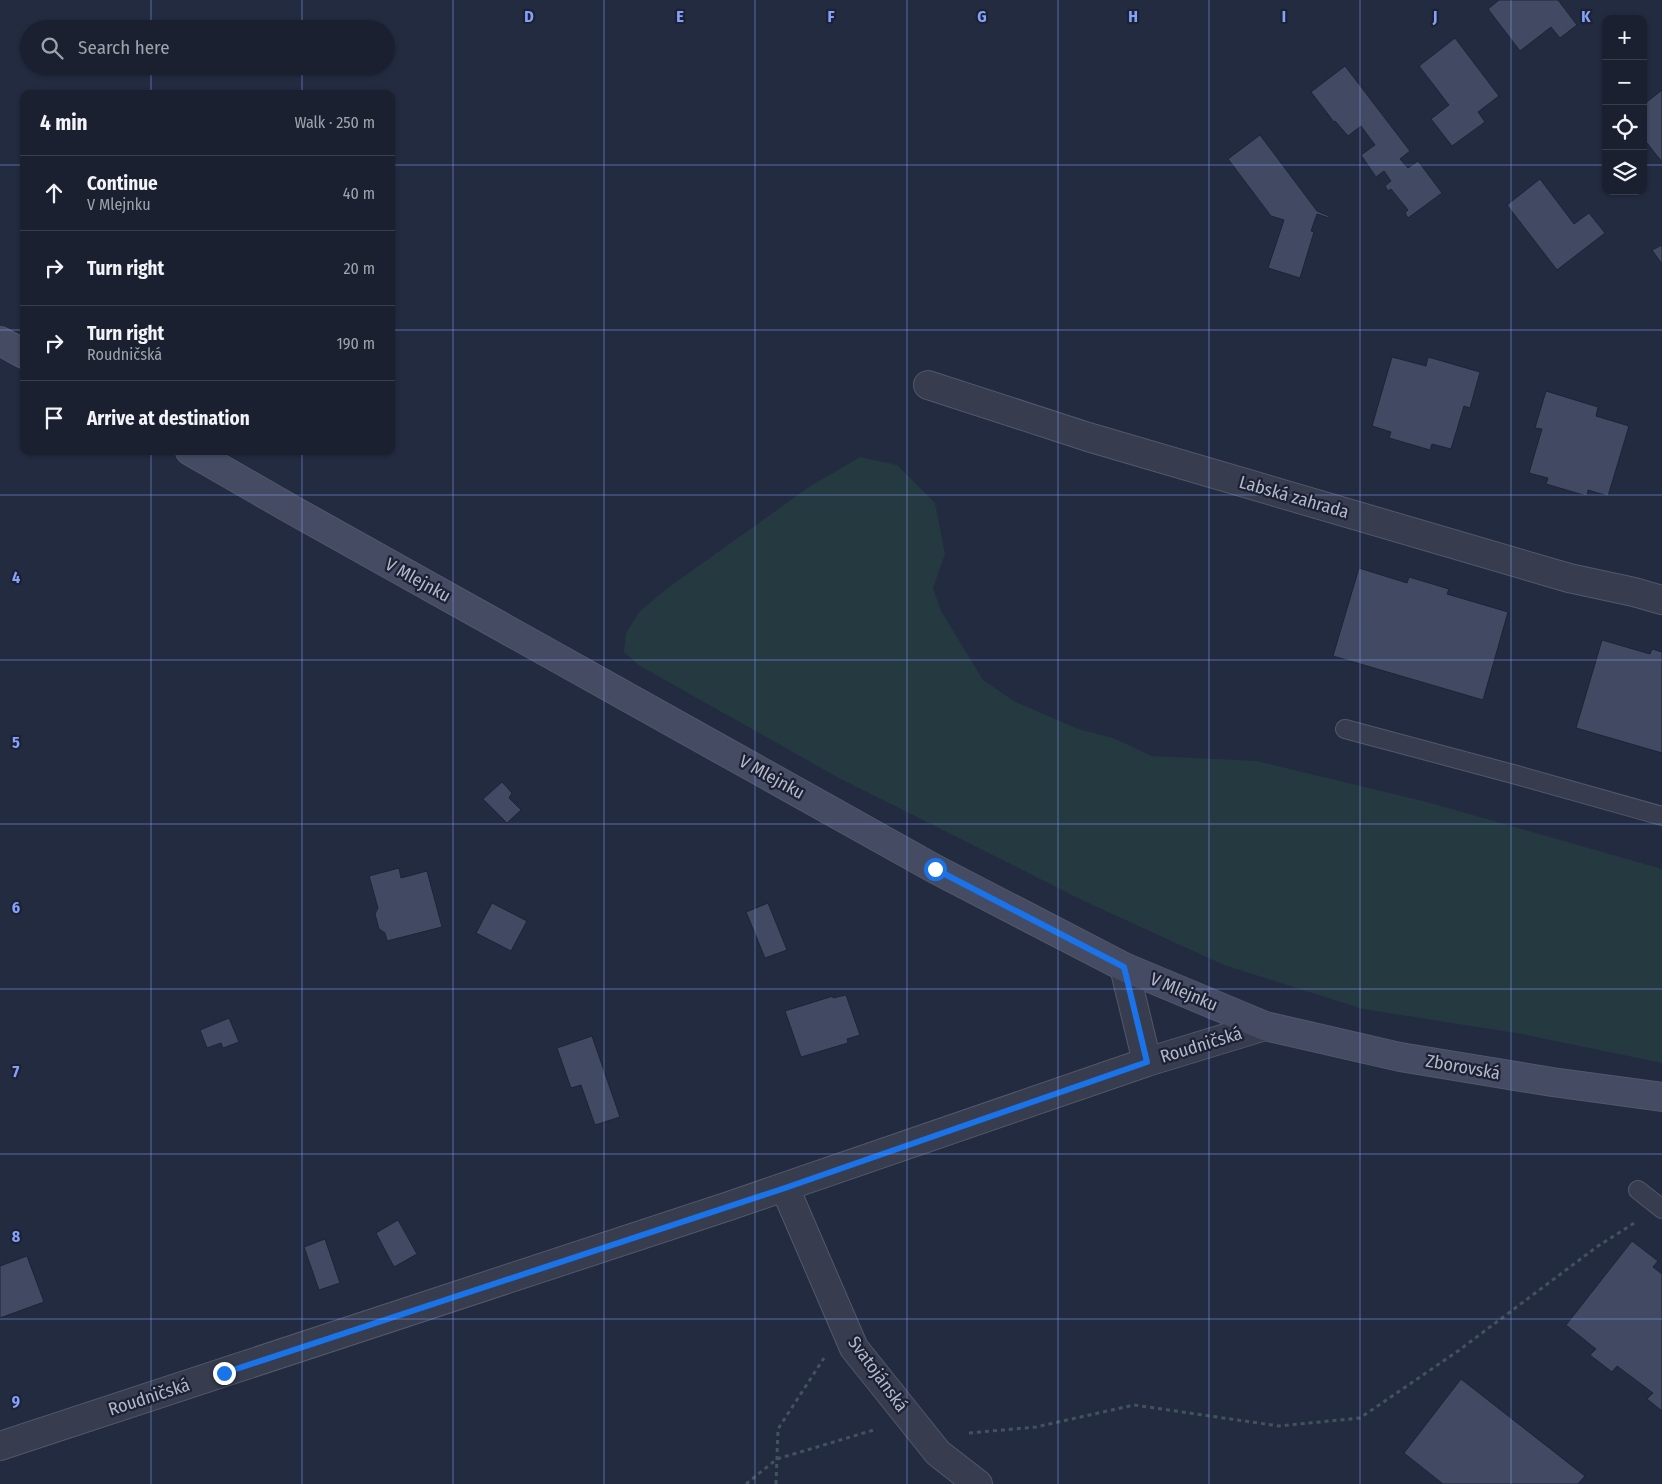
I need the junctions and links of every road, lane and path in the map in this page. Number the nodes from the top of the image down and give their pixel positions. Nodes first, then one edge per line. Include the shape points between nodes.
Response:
1 (0, 341) edge
2 (20, 352) edge
3 (928, 385) dead end
4 (197, 455) edge
5 (1662, 600) edge
6 (1345, 729) dead end
7 (1662, 816) edge
8 (1124, 967) junction
9 (1265, 1026) junction
10 (1147, 1062) junction
11 (1662, 1096) edge
12 (785, 1188) junction
13 (1638, 1190) dead end
14 (1661, 1208) edge
15 (826, 1356) dead end
16 (880, 1428) dead end
17 (969, 1433) dead end
18 (0, 1446) edge
19 (777, 1459) junction
20 (746, 1484) edge
21 (776, 1484) edge
22 (978, 1484) edge

1 - 2 street
3 - 5 street, Labská zahrada via 1088,437 1560,575
4 - 8 street, V Mlejnku via 935,869
6 - 7 lane
8 - 9 street, V Mlejnku
8 - 10 street
9 - 10 street, Roudničská
9 - 11 street, Zborovská via 1400,1057
10 - 12 street, Roudničská
12 - 18 street, Roudničská
12 - 22 street, Svatojánská via 854,1348 938,1453
13 - 14 lane
14 - 17 path via 1598,1246 1360,1418 1279,1426 1134,1405 1036,1427
15 - 19 path via 778,1429
16 - 19 path
19 - 20 path
19 - 21 path

